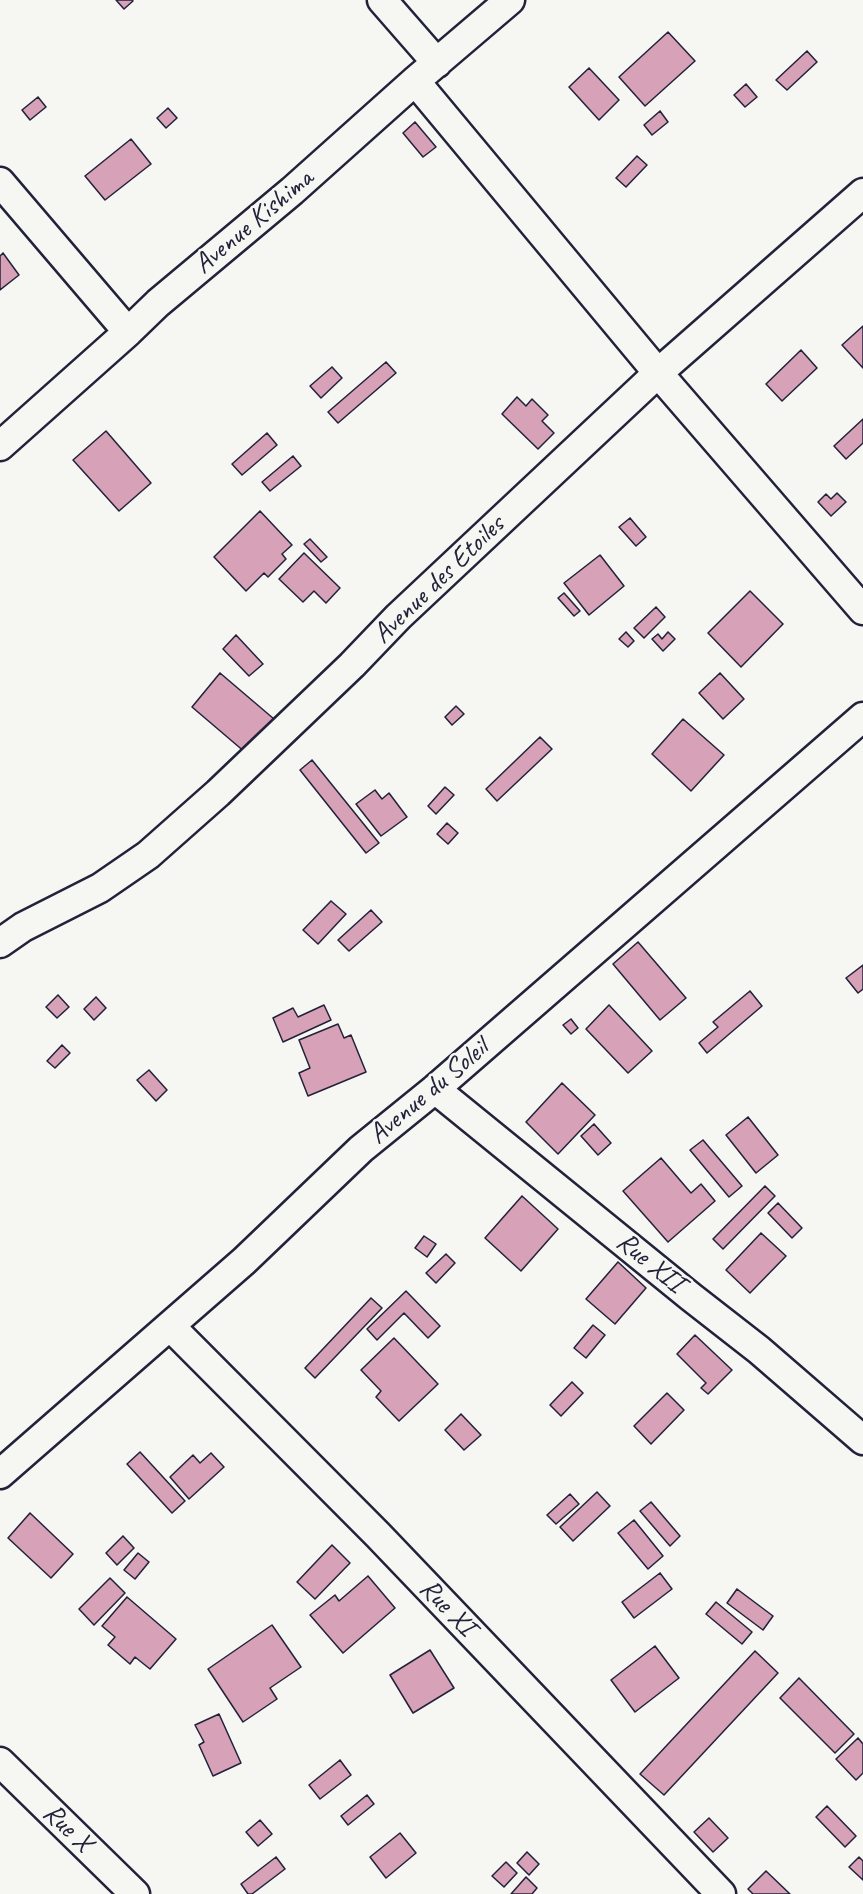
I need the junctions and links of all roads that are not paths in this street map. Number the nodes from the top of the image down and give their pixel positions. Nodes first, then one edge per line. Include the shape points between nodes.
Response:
1 (382, 0) edge
2 (510, 0) edge
3 (437, 63) junction
4 (415, 81) junction
5 (0, 182) edge
6 (863, 193) edge
7 (128, 332) junction
8 (658, 373) junction
9 (0, 446) edge
10 (863, 610) edge
11 (863, 717) edge
12 (0, 944) edge
13 (435, 1089) junction
14 (170, 1326) junction
15 (863, 1440) edge
16 (0, 1474) edge
17 (0, 1762) edge
18 (128, 1892) edge
19 (721, 1894) edge

1 - 3 street
2 - 3 street, Avenue Kishima
3 - 4 street, Avenue Kishima
4 - 7 street, Avenue Kishima
4 - 8 street
5 - 7 street
6 - 8 street, Avenue des Etoiles
7 - 9 street, Avenue Kishima
8 - 10 street
8 - 12 street, Avenue des Etoiles via 218,793 156,847 100,888 23,927
11 - 13 street, Avenue du Soleil
13 - 14 street, Avenue du Soleil via 361,1149
13 - 15 street, Rue XII via 759,1350
14 - 16 street, Avenue du Soleil
14 - 19 street, Rue XI via 378,1535
17 - 18 street, Rue X

